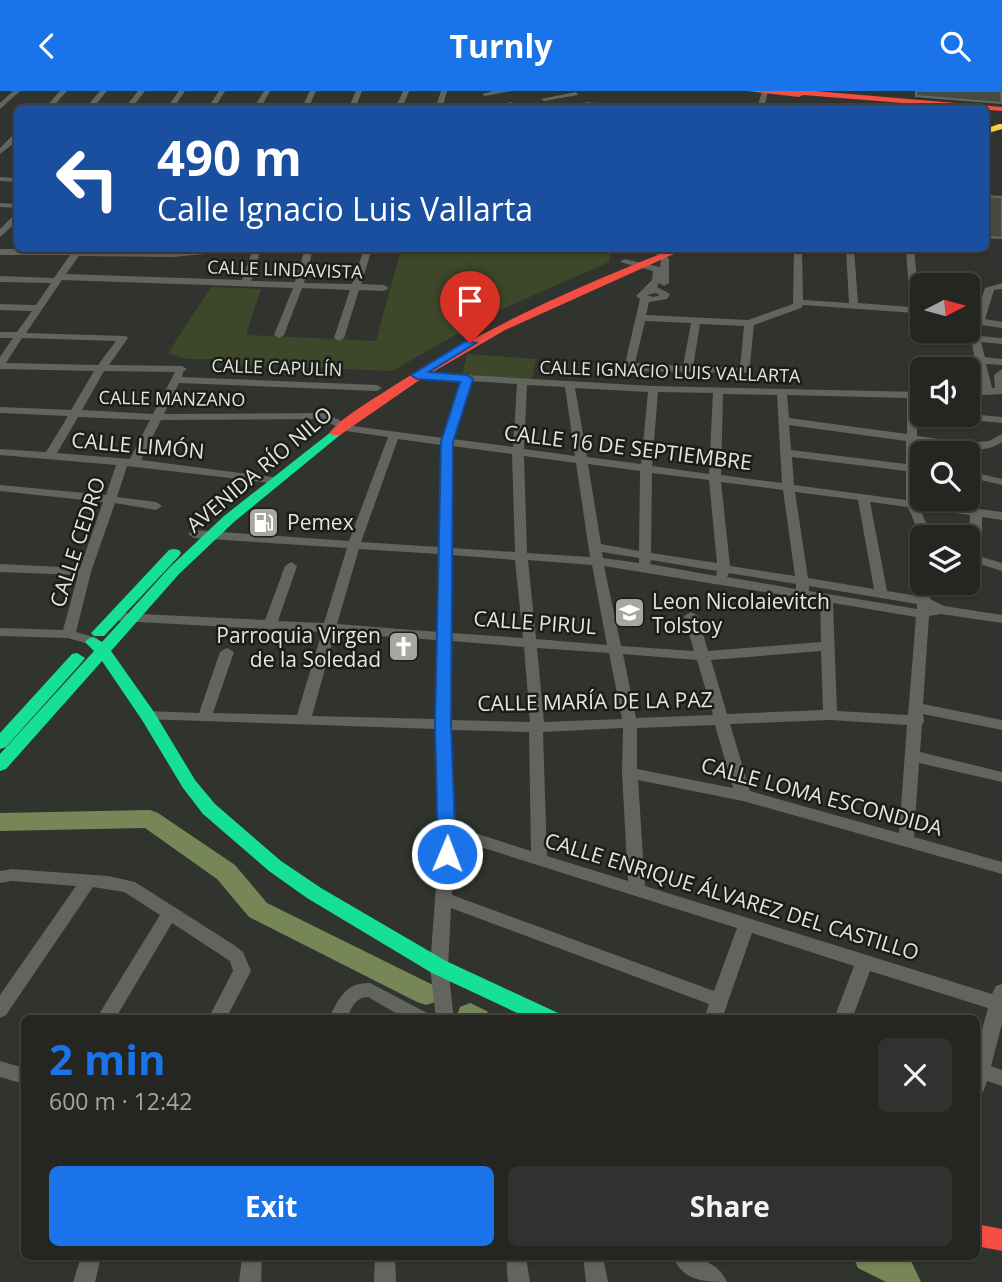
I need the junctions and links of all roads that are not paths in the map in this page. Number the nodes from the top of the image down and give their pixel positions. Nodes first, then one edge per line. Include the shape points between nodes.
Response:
1 (17, 91) edge
2 (64, 91) edge
3 (104, 91) edge
4 (142, 91) edge
5 (509, 91) edge
6 (760, 91) edge
7 (787, 91) edge
8 (797, 91) edge
9 (486, 93) edge
10 (574, 93) edge
11 (544, 99) dead end
12 (512, 104) dead end
13 (586, 104) joint
14 (51, 105) edge
15 (92, 105) edge
16 (130, 105) edge
17 (506, 105) edge
18 (596, 105) edge
19 (919, 105) edge
20 (956, 105) edge
21 (3, 108) edge
22 (0, 141) edge
23 (14, 142) edge
24 (0, 152) edge
25 (14, 220) edge
26 (0, 234) edge
27 (77, 252) edge
28 (81, 252) edge
29 (215, 252) edge
30 (256, 252) edge
31 (308, 252) edge
32 (367, 252) edge
33 (669, 252) edge
34 (798, 252) edge
35 (850, 252) edge
36 (910, 252) edge
37 (651, 257) edge
38 (175, 263) edge
39 (128, 266) junction
40 (0, 279) edge
41 (59, 279) junction
42 (245, 285) junction
43 (1002, 286) edge
44 (298, 287) junction
45 (354, 288) junction
46 (383, 288) dead end
47 (798, 302) junction
48 (0, 307) edge
49 (855, 307) junction
50 (38, 308) junction
51 (507, 318) junction
52 (644, 318) junction
53 (696, 321) junction
54 (749, 323) junction
55 (1002, 325) edge
56 (0, 335) edge
57 (21, 335) junction
58 (279, 335) dead end
59 (339, 338) dead end
60 (1002, 341) edge
61 (979, 357) edge
62 (980, 360) joint
63 (1002, 362) edge
64 (0, 365) edge
65 (184, 365) joint
66 (101, 368) junction
67 (687, 370) junction
68 (417, 375) junction
69 (467, 379) junction
70 (176, 380) junction
71 (522, 382) junction
72 (1001, 384) edge
73 (570, 386) junction
74 (986, 386) junction
75 (377, 388) junction
76 (980, 388) edge
77 (653, 389) junction
78 (718, 391) junction
79 (782, 393) junction
80 (910, 395) edge
81 (0, 410) edge
82 (77, 413) junction
83 (158, 417) junction
84 (980, 418) edge
85 (1002, 420) edge
86 (783, 421) junction
87 (336, 423) junction
88 (914, 427) edge
89 (394, 435) junction
90 (912, 436) junction
91 (1002, 437) edge
92 (912, 441) edge
93 (933, 441) edge
94 (447, 442) junction
95 (980, 446) edge
96 (0, 452) edge
97 (518, 453) junction
98 (786, 453) junction
99 (50, 456) junction
100 (582, 461) junction
101 (129, 462) junction
102 (910, 468) edge
103 (646, 469) junction
104 (980, 477) edge
105 (264, 478) junction
106 (715, 478) junction
107 (1002, 482) edge
108 (788, 487) junction
109 (0, 488) edge
110 (863, 496) junction
111 (110, 499) junction
112 (910, 503) edge
113 (156, 506) dead end
114 (959, 511) edge
115 (976, 514) junction
116 (1002, 516) edge
117 (975, 525) edge
118 (194, 534) junction
119 (212, 535) junction
120 (354, 544) junction
121 (447, 551) junction
122 (595, 554) junction
123 (521, 557) junction
124 (645, 560) junction
125 (980, 562) edge
126 (291, 566) dead end
127 (1002, 567) edge
128 (0, 568) edge
129 (85, 572) junction
130 (722, 573) junction
131 (803, 588) junction
132 (881, 594) junction
133 (924, 595) edge
134 (826, 598) junction
135 (922, 608) junction
136 (691, 616) dead end
137 (114, 617) junction
138 (131, 618) junction
139 (1002, 619) edge
140 (270, 624) junction
141 (330, 628) junction
142 (0, 632) edge
143 (69, 634) junction
144 (444, 636) junction
145 (530, 643) junction
146 (97, 645) junction
147 (827, 646) junction
148 (616, 649) junction
149 (227, 652) dead end
150 (701, 656) junction
151 (917, 714) junction
152 (830, 715) junction
153 (148, 716) junction
154 (204, 718) junction
155 (720, 719) junction
156 (303, 721) junction
157 (630, 723) junction
158 (443, 724) junction
159 (1002, 725) edge
160 (536, 727) junction
161 (0, 743) edge
162 (914, 755) junction
163 (0, 765) edge
164 (630, 773) junction
165 (1002, 777) edge
166 (743, 795) junction
167 (448, 831) junction
168 (906, 842) junction
169 (540, 860) junction
170 (1002, 868) edge
171 (0, 877) edge
172 (88, 881) junction
173 (637, 891) junction
174 (444, 899) junction
175 (169, 914) junction
176 (746, 926) junction
177 (864, 962) junction
178 (440, 973) junction
179 (719, 1000) junction
180 (1001, 1000) edge
181 (0, 1010) edge
182 (107, 1015) edge
183 (219, 1015) edge
184 (340, 1015) edge
185 (416, 1015) edge
186 (445, 1015) edge
187 (541, 1015) edge
188 (714, 1015) edge
189 (844, 1015) edge
190 (0, 1069) edge
191 (21, 1075) edge
192 (980, 1075) edge
193 (1002, 1078) edge
194 (980, 1079) edge
195 (980, 1236) edge
196 (1002, 1240) edge
197 (90, 1260) edge
198 (252, 1260) edge
199 (385, 1260) edge
200 (516, 1260) edge
201 (593, 1260) edge
202 (687, 1260) edge
203 (84, 1282) edge
204 (250, 1282) edge
205 (385, 1282) edge
206 (519, 1282) edge
207 (597, 1282) edge
208 (716, 1282) edge

1 - 21 street
2 - 14 street
3 - 15 street
4 - 16 street
5 - 9 street
6 - 19 main road
7 - 8 main road
8 - 20 main road
10 - 11 street
10 - 13 street
12 - 17 street
13 - 18 street
22 - 23 street
23 - 24 street
25 - 26 street
27 - 41 street
28 - 39 street
29 - 38 street
30 - 42 street
31 - 44 street
32 - 45 street
33 - 37 main road, AVENIDA RÍO NILO
34 - 47 street
35 - 49 street
36 - 49 street via 915,310
37 - 51 main road, AVENIDA RÍO NILO via 581,278
37 - 52 street via 658,275
38 - 39 street, CALLE LINDAVISTA
38 - 39 street
38 - 42 street, CALLE LINDAVISTA
39 - 41 street, CALLE LINDAVISTA
40 - 41 street
41 - 50 street
42 - 44 street, CALLE LINDAVISTA
43 - 55 street via 990,288 980,319
44 - 45 street, CALLE LINDAVISTA
44 - 58 street
45 - 46 street, CALLE LINDAVISTA
45 - 59 street
47 - 49 street
47 - 54 street via 798,306
48 - 50 street
50 - 57 street
51 - 68 main road, AVENIDA RÍO NILO
51 - 75 main road, AVENIDA RÍO NILO via 446,346
52 - 53 street
52 - 67 street via 630,365
53 - 54 street
53 - 67 street
54 - 67 street via 745,371
56 - 57 street
57 - 64 street
57 - 66 street via 122,338
60 - 61 street via 974,335
62 - 63 street
62 - 74 street
64 - 66 street, CALLE CAPULÍN
65 - 66 street, CALLE CAPULÍN
65 - 70 street, CALLE CEDRO
66 - 82 street
68 - 69 street, CALLE IGNACIO LUIS VALLARTA
68 - 87 main road, AVENIDA RÍO NILO
69 - 71 street, CALLE IGNACIO LUIS VALLARTA
69 - 94 street
70 - 75 street, CALLE CAPULÍN
70 - 83 street, CALLE CEDRO
71 - 73 street, CALLE IGNACIO LUIS VALLARTA
71 - 97 street
72 - 74 street
73 - 77 street, CALLE IGNACIO LUIS VALLARTA
73 - 100 street
74 - 76 street
75 - 87 main road, AVENIDA RÍO NILO
77 - 78 street, CALLE IGNACIO LUIS VALLARTA
77 - 103 street
78 - 79 street, CALLE IGNACIO LUIS VALLARTA
78 - 106 street
79 - 80 street, CALLE IGNACIO LUIS VALLARTA
79 - 86 street
81 - 82 street, CALLE MANZANO
82 - 83 street, CALLE MANZANO
82 - 99 street
83 - 87 street, CALLE MANZANO via 290,415
83 - 101 street, CALLE CEDRO
84 - 85 street
86 - 90 street
86 - 98 street
87 - 89 street, CALLE 16 DE SEPTIEMBRE
87 - 105 main road, AVENIDA RÍO NILO
88 - 90 street
89 - 94 street, CALLE 16 DE SEPTIEMBRE
89 - 120 street
90 - 92 street
90 - 93 street
91 - 95 street
94 - 97 street, CALLE 16 DE SEPTIEMBRE
94 - 121 street
96 - 99 street, CALLE LIMÓN
97 - 100 street, CALLE 16 DE SEPTIEMBRE
97 - 123 street
98 - 102 street
98 - 108 street
99 - 101 street, CALLE LIMÓN
100 - 103 street, CALLE 16 DE SEPTIEMBRE
100 - 122 street
101 - 105 street, CALLE LIMÓN
101 - 111 street, CALLE CEDRO
103 - 106 street, CALLE 16 DE SEPTIEMBRE
103 - 124 street
104 - 107 street
105 - 118 main road, AVENIDA RÍO NILO
105 - 119 main road, AVENIDA RÍO NILO
106 - 108 street, CALLE 16 DE SEPTIEMBRE
106 - 130 street
108 - 110 street, CALLE 16 DE SEPTIEMBRE
108 - 131 street
109 - 111 street
110 - 112 street, CALLE 16 DE SEPTIEMBRE
110 - 132 street
111 - 113 street
111 - 129 street, CALLE CEDRO
114 - 115 street, CALLE 16 DE SEPTIEMBRE
115 - 116 street, CALLE 16 DE SEPTIEMBRE
115 - 117 street
118 - 119 street
118 - 137 main road, AVENIDA RÍO NILO
119 - 120 street
119 - 138 main road, AVENIDA RÍO NILO
120 - 121 street
120 - 141 street
121 - 123 street
121 - 144 street
122 - 123 street
122 - 124 street
122 - 148 street
123 - 145 street
124 - 130 street
125 - 127 street
126 - 140 street
128 - 129 street
129 - 143 street, CALLE CEDRO
130 - 131 street
131 - 132 street
131 - 134 street
132 - 135 street
133 - 135 street
134 - 135 street
134 - 147 street
135 - 139 street
135 - 151 street
136 - 150 street
137 - 138 street, CALLE PIRUL
137 - 146 main road, AVENIDA RÍO NILO
138 - 140 street, CALLE PIRUL
138 - 146 main road, AVENIDA RÍO NILO
140 - 141 street, CALLE PIRUL
141 - 144 street, CALLE PIRUL
141 - 156 street
142 - 143 street
143 - 146 street
144 - 145 street, CALLE PIRUL
144 - 158 street
145 - 148 street, CALLE PIRUL
145 - 160 street
146 - 153 main road
146 - 161 main road, AVENIDA RÍO NILO
146 - 163 main road, AVENIDA RÍO NILO
147 - 150 street, CALLE PIRUL
147 - 152 street
148 - 150 street, CALLE PIRUL
148 - 157 street
149 - 154 street
150 - 155 street
151 - 152 street, CALLE MARÍA DE LA PAZ
151 - 159 street, CALLE MARÍA DE LA PAZ
151 - 162 street
152 - 155 street, CALLE MARÍA DE LA PAZ
153 - 154 street, CALLE MARÍA DE LA PAZ
153 - 178 main road via 189,784 235,833 294,880
154 - 156 street, CALLE MARÍA DE LA PAZ
155 - 157 street, CALLE MARÍA DE LA PAZ
155 - 166 street
156 - 158 street, CALLE MARÍA DE LA PAZ
157 - 160 street, CALLE MARÍA DE LA PAZ
157 - 164 street
158 - 160 street, CALLE MARÍA DE LA PAZ
158 - 167 street
160 - 169 street
162 - 165 street
162 - 168 street
164 - 166 street, CALLE LOMA ESCONDIDA
164 - 173 street
166 - 168 street, CALLE LOMA ESCONDIDA
167 - 169 street, CALLE ENRIQUE ÁLVAREZ DEL CASTILLO
167 - 174 street
168 - 170 street, CALLE LOMA ESCONDIDA
169 - 173 street, CALLE ENRIQUE ÁLVAREZ DEL CASTILLO
171 - 172 street
172 - 175 street via 129,887
172 - 181 street
173 - 176 street, CALLE ENRIQUE ÁLVAREZ DEL CASTILLO
174 - 178 street
174 - 179 street
175 - 182 street
175 - 183 street via 237,957 242,971
176 - 177 street, CALLE ENRIQUE ÁLVAREZ DEL CASTILLO
176 - 179 street
177 - 180 street, CALLE ENRIQUE ÁLVAREZ DEL CASTILLO
177 - 189 street
178 - 186 street
178 - 187 main road
179 - 188 street
180 - 192 street
184 - 185 street via 348,997 364,989
190 - 191 street
193 - 194 street
195 - 196 main road
197 - 203 street
198 - 204 street
199 - 205 street
200 - 206 street
201 - 207 street
202 - 208 street

